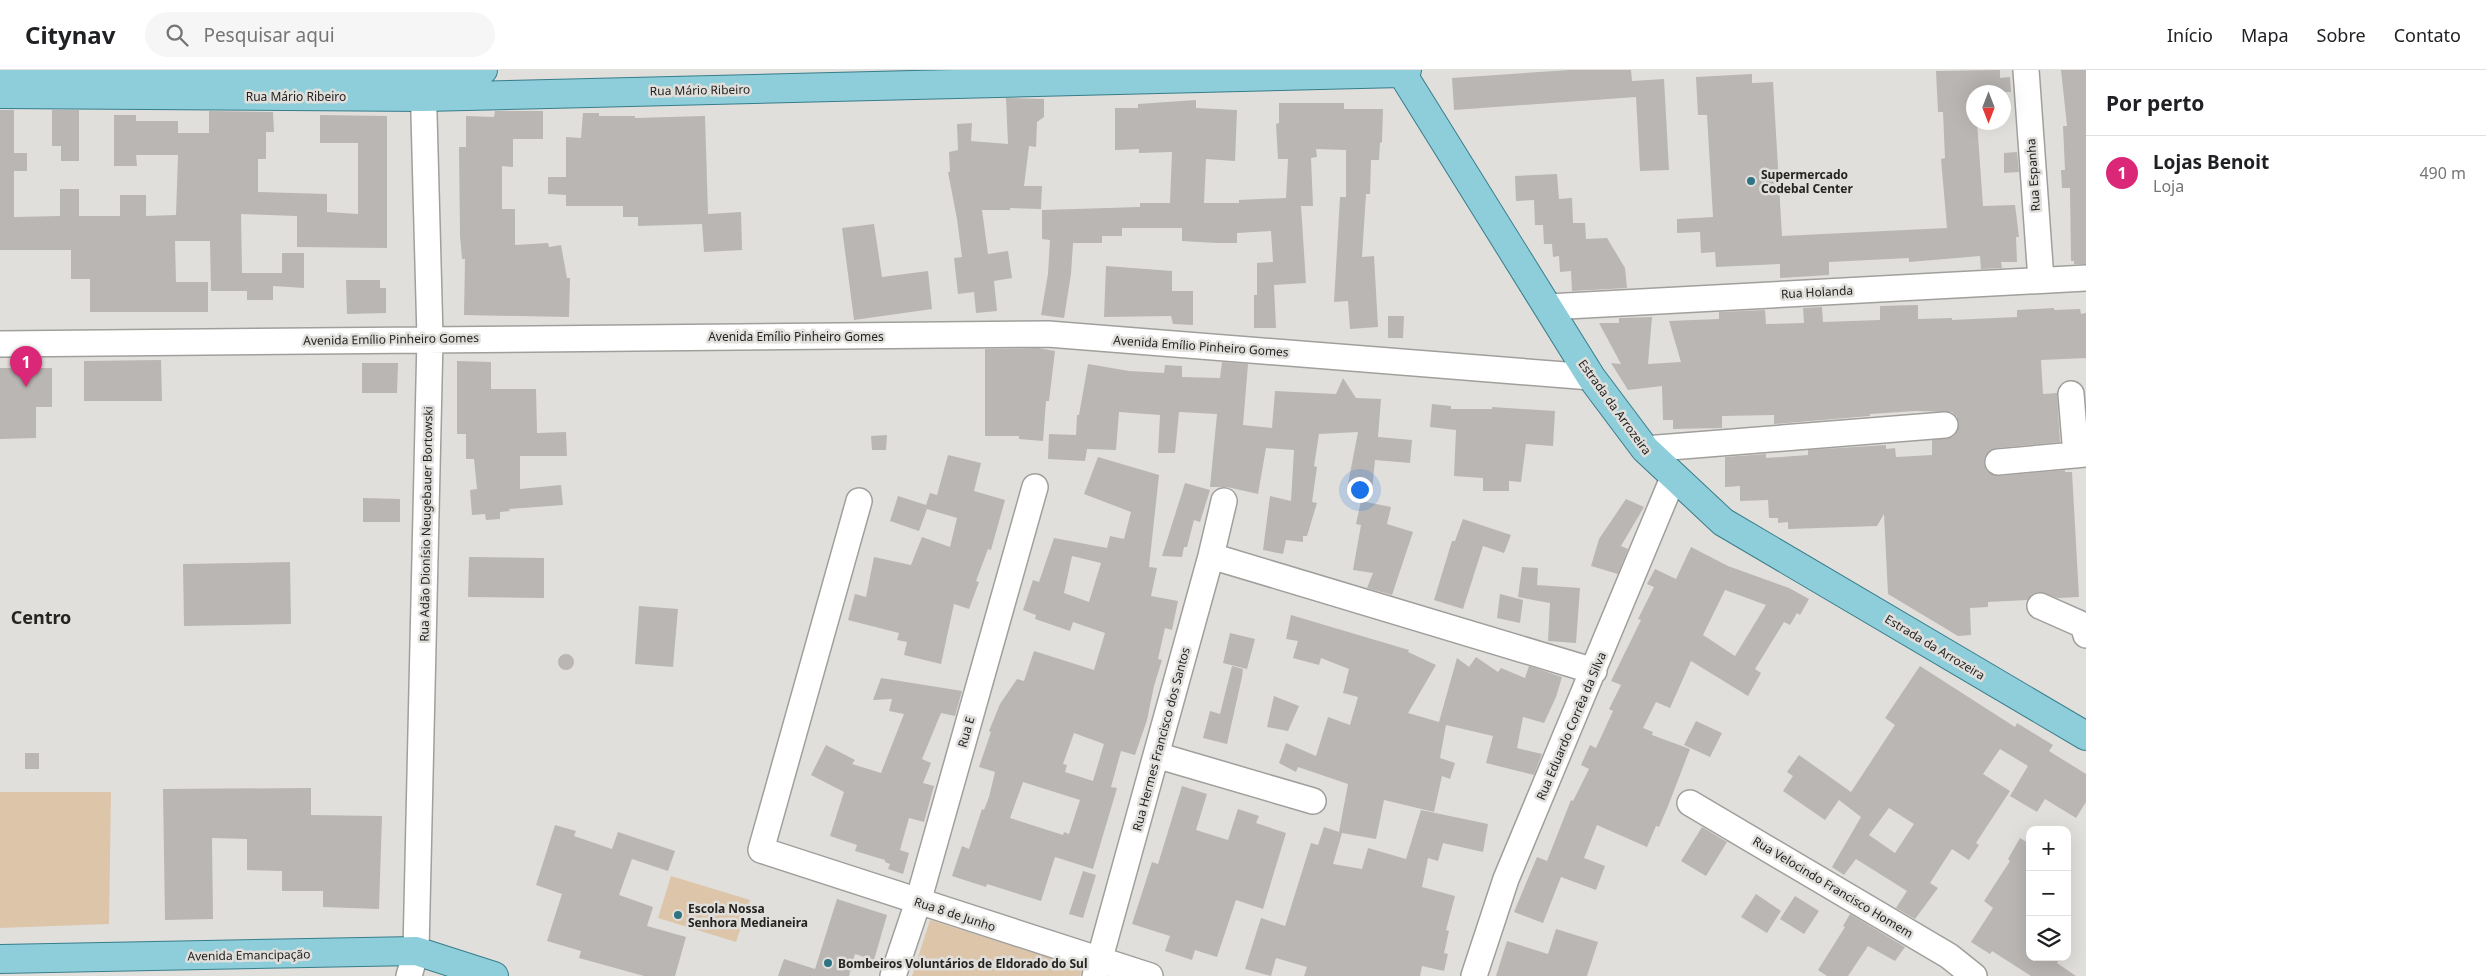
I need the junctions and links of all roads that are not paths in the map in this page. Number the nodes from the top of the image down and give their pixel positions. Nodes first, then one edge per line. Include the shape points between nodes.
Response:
1 (484, 70) edge
2 (2026, 70) edge
3 (1402, 71) edge
4 (0, 75) edge
5 (913, 77) edge
6 (424, 79) edge
7 (0, 94) edge
8 (2086, 278) edge
9 (2041, 280) junction
10 (1548, 307) junction
11 (430, 338) junction
12 (0, 344) edge
13 (1591, 376) junction
14 (2071, 394) dead end
15 (1945, 425) dead end
16 (1645, 449) junction
17 (2081, 455) edge
18 (1998, 462) dead end
19 (1673, 478) junction
20 (1035, 487) dead end
21 (859, 501) dead end
22 (1224, 501) dead end
23 (1211, 556) junction
24 (2040, 606) dead end
25 (2086, 635) edge
26 (1594, 670) junction
27 (2086, 736) edge
28 (1156, 755) junction
29 (1313, 801) dead end
30 (1690, 803) dead end
31 (918, 902) junction
32 (0, 959) edge
33 (412, 964) edge
34 (1097, 968) edge
35 (494, 976) edge
36 (893, 976) edge
37 (1150, 976) edge
38 (1474, 976) edge
39 (1974, 976) edge

1 - 6 main road, Rua Mário Ribeiro
2 - 9 street, Rua Espanha
3 - 5 main road, Rua Mário Ribeiro
3 - 10 main road, Estrada da Arrozeira
4 - 6 main road, Rua Mário Ribeiro
5 - 6 main road, Rua Mário Ribeiro
6 - 7 main road, Rua Mário Ribeiro
6 - 11 street, Rua Adão Dionísio Neugebauer Bortowski
8 - 9 street, Rua Holanda
9 - 10 street, Rua Holanda
10 - 13 main road, Estrada da Arrozeira
11 - 12 street, Avenida Emílio Pinheiro Gomes
11 - 13 street, Avenida Emílio Pinheiro Gomes via 1048,334
11 - 33 street, Rua Adão Dionísio Neugebauer Bortowski
13 - 16 main road, Estrada da Arrozeira
14 - 17 street
15 - 16 street
16 - 19 main road, Estrada da Arrozeira
17 - 18 street
19 - 26 street, Rua Eduardo Corrêa da Silva
19 - 27 main road, Estrada da Arrozeira via 1723,522
20 - 31 street, Rua E
21 - 31 street, Rua 8 de Junho via 761,850
22 - 23 street, Rua Hermes Francisco dos Santos
23 - 26 street
23 - 28 street, Rua Hermes Francisco dos Santos
24 - 25 street via 2083,625
26 - 38 street, Rua Eduardo Corrêa da Silva via 1506,879
28 - 29 street
28 - 34 street, Rua Hermes Francisco dos Santos
30 - 39 street, Rua Velocindo Francisco Homem via 1949,956
31 - 34 street, Rua 8 de Junho
31 - 36 street, Rua E
32 - 33 main road, Avenida Emancipação
33 - 35 main road, Avenida Emancipação
34 - 37 street, Rua 8 de Junho

